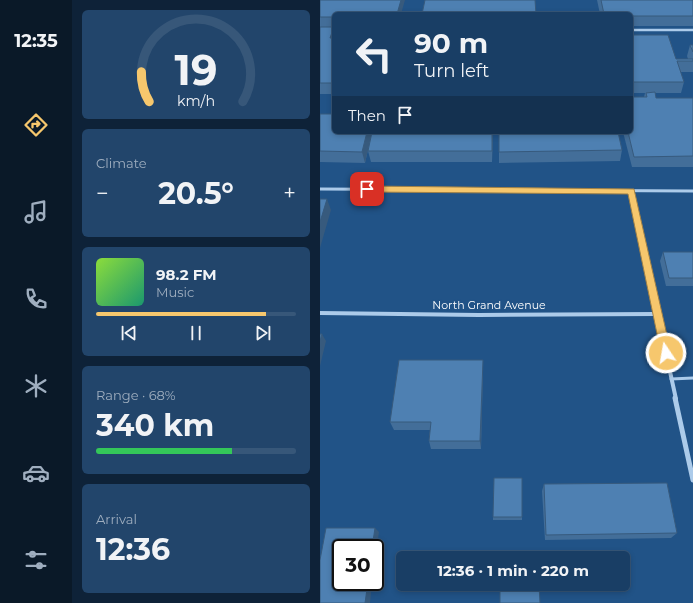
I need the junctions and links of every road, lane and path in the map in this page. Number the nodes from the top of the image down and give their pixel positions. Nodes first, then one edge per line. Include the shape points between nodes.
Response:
1 (633, 30) edge
2 (693, 30) edge
3 (320, 188) edge
4 (631, 191) junction
5 (693, 191) edge
6 (320, 313) edge
7 (657, 314) junction
8 (693, 378) edge
9 (671, 379) junction
10 (693, 480) edge

1 - 2 street
3 - 4 street
4 - 5 street
4 - 7 street
6 - 7 street, North Grand Avenue
7 - 9 street
8 - 9 lane
9 - 10 street

